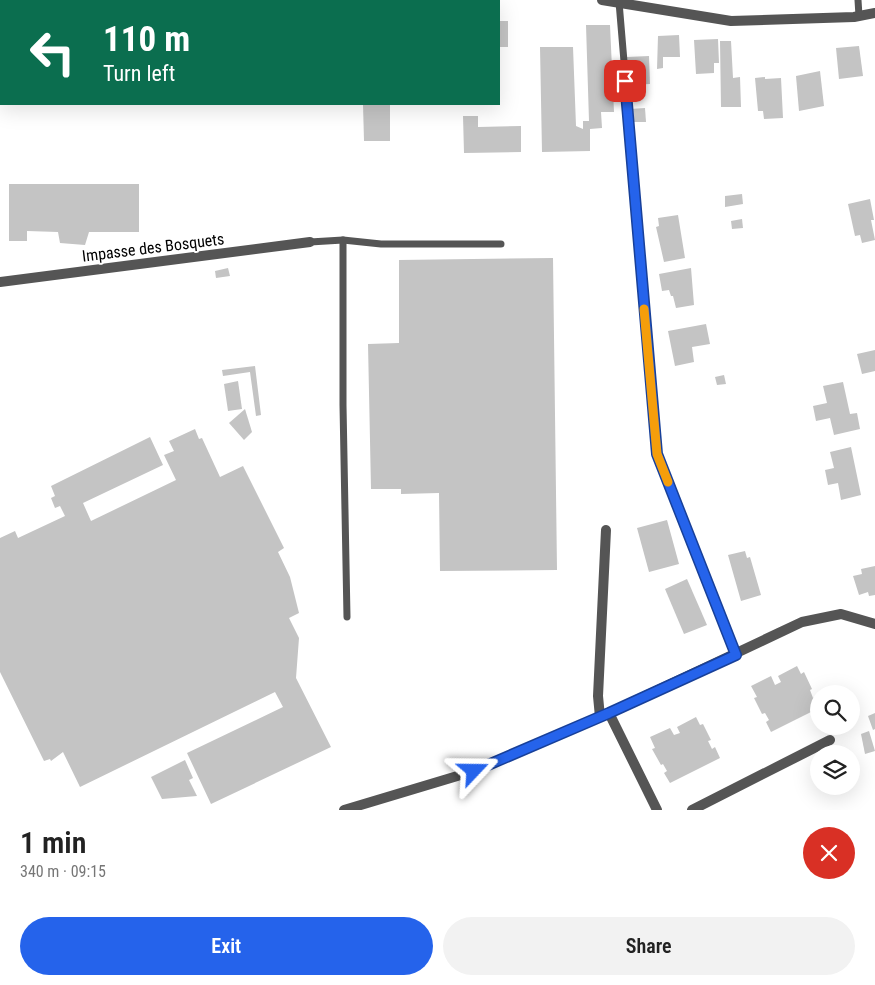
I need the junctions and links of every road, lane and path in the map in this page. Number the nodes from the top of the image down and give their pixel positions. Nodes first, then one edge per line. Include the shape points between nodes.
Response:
1 (602, 0) edge
2 (858, 0) edge
3 (619, 2) junction
4 (875, 13) edge
5 (859, 16) junction
6 (343, 240) junction
7 (310, 242) joint
8 (500, 244) dead end
9 (0, 282) edge
10 (606, 530) dead end
11 (348, 617) dead end
12 (875, 624) edge
13 (736, 655) junction
14 (604, 715) junction
15 (830, 740) dead end
16 (344, 810) edge
17 (657, 810) edge
18 (692, 810) edge

1 - 3 street
2 - 5 lane
3 - 5 street via 731,21
3 - 13 lane via 657,454
4 - 5 street
6 - 7 lane
6 - 8 lane via 381,244
6 - 11 lane
7 - 9 street, Impasse des Bosquets
10 - 14 street via 598,696
12 - 13 street via 841,614 802,622
13 - 14 street
14 - 16 street via 474,771
14 - 17 street
15 - 18 street

